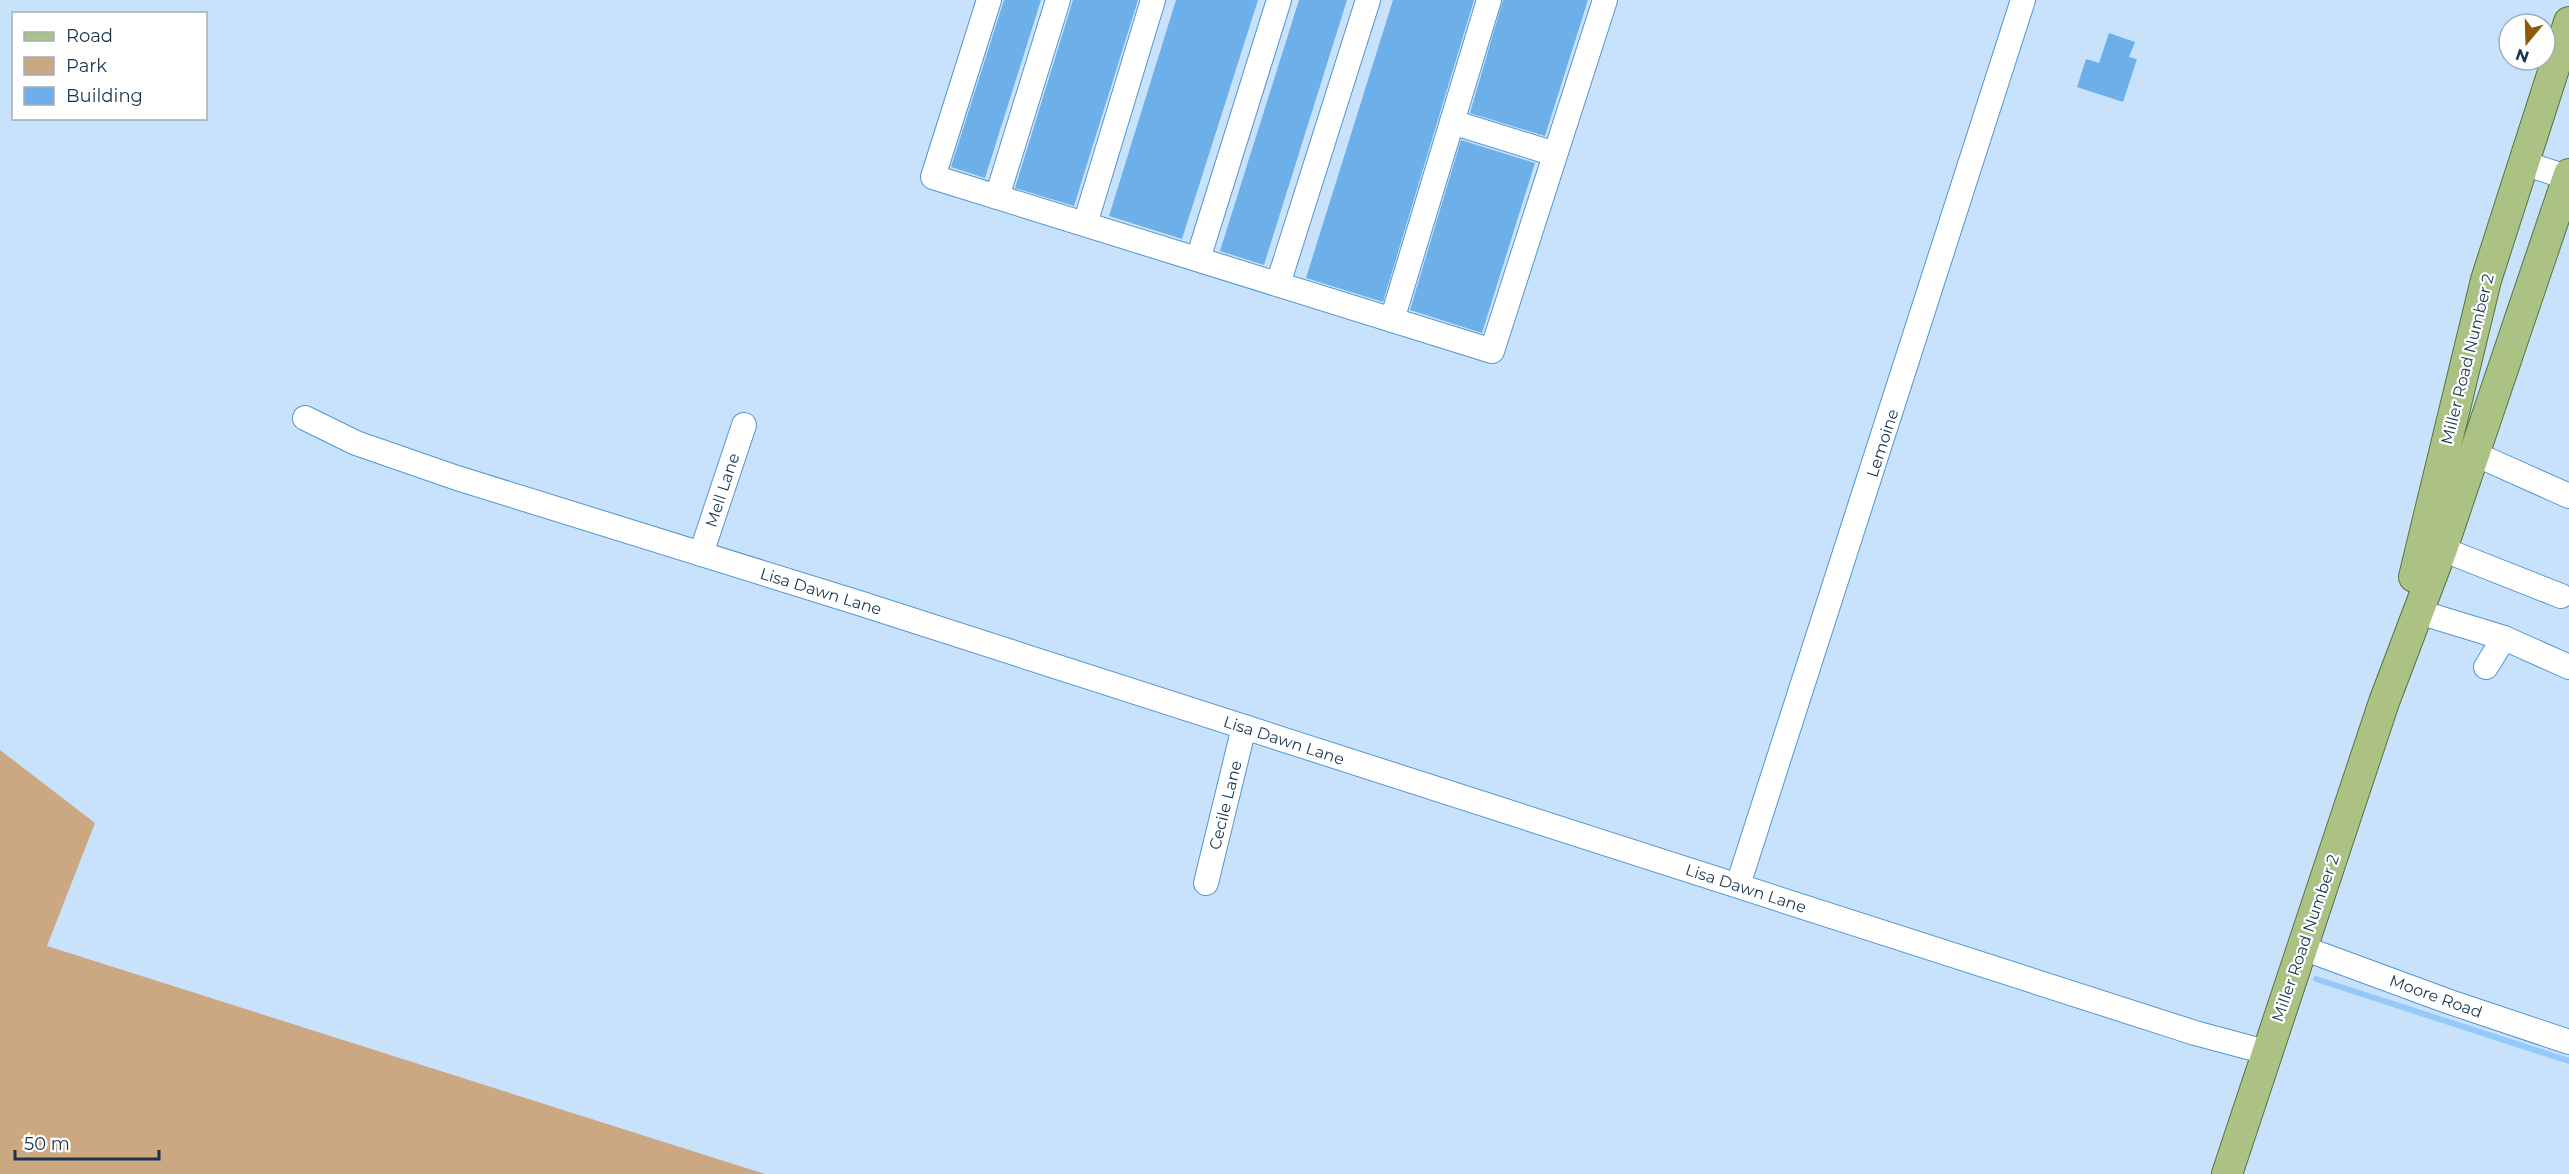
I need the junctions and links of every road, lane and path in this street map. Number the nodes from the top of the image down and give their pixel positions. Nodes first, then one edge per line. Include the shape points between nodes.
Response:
1 (989, 0) edge
2 (1058, 0) edge
3 (1154, 0) edge
4 (1280, 0) edge
5 (1368, 0) edge
6 (1490, 0) edge
7 (1605, 0) edge
8 (2024, 0) edge
9 (2569, 22) edge
10 (1452, 122) junction
11 (1556, 154) junction
12 (2524, 163) junction
13 (2569, 176) edge
14 (997, 197) junction
15 (1085, 224) junction
16 (1198, 260) junction
17 (1278, 284) junction
18 (1392, 320) junction
19 (305, 418) dead end
20 (744, 425) dead end
21 (2475, 454) junction
22 (2569, 496) edge
23 (2442, 549) junction
24 (700, 554) junction
25 (2561, 596) dead end
26 (2419, 612) junction
27 (2504, 638) junction
28 (2486, 667) dead end
29 (2569, 668) edge
30 (2384, 702) junction
31 (1244, 727) junction
32 (1206, 883) dead end
33 (1738, 885) junction
34 (2303, 948) junction
35 (2569, 1042) edge
36 (2266, 1052) junction
37 (2227, 1174) edge

1 - 14 street via 933,177
2 - 14 street
3 - 15 street
4 - 16 street
5 - 17 street
6 - 10 street
7 - 11 street
8 - 33 street, Lemoine
9 - 12 main road, Miller Road Number 2
10 - 11 street
10 - 18 street
11 - 18 street via 1492,351
12 - 13 street
12 - 30 main road, Miller Road Number 2 via 2486,280
13 - 21 main road, Miller Road Number 2
14 - 15 street
15 - 16 street
16 - 17 street
17 - 18 street
19 - 24 street, Lisa Dawn Lane via 356,443 457,478
20 - 24 street, Mell Lane
21 - 22 street
21 - 23 main road, Miller Road Number 2
23 - 25 street
23 - 26 main road, Miller Road Number 2
24 - 31 street, Lisa Dawn Lane
26 - 27 street
26 - 30 main road, Miller Road Number 2
27 - 28 street
27 - 29 street
30 - 34 main road, Miller Road Number 2
31 - 32 street, Cecile Lane
31 - 33 street, Lisa Dawn Lane
33 - 36 street, Lisa Dawn Lane via 2195,1033
34 - 35 street, Moore Road
34 - 36 main road, Miller Road Number 2
36 - 37 main road, Miller Road Number 2

